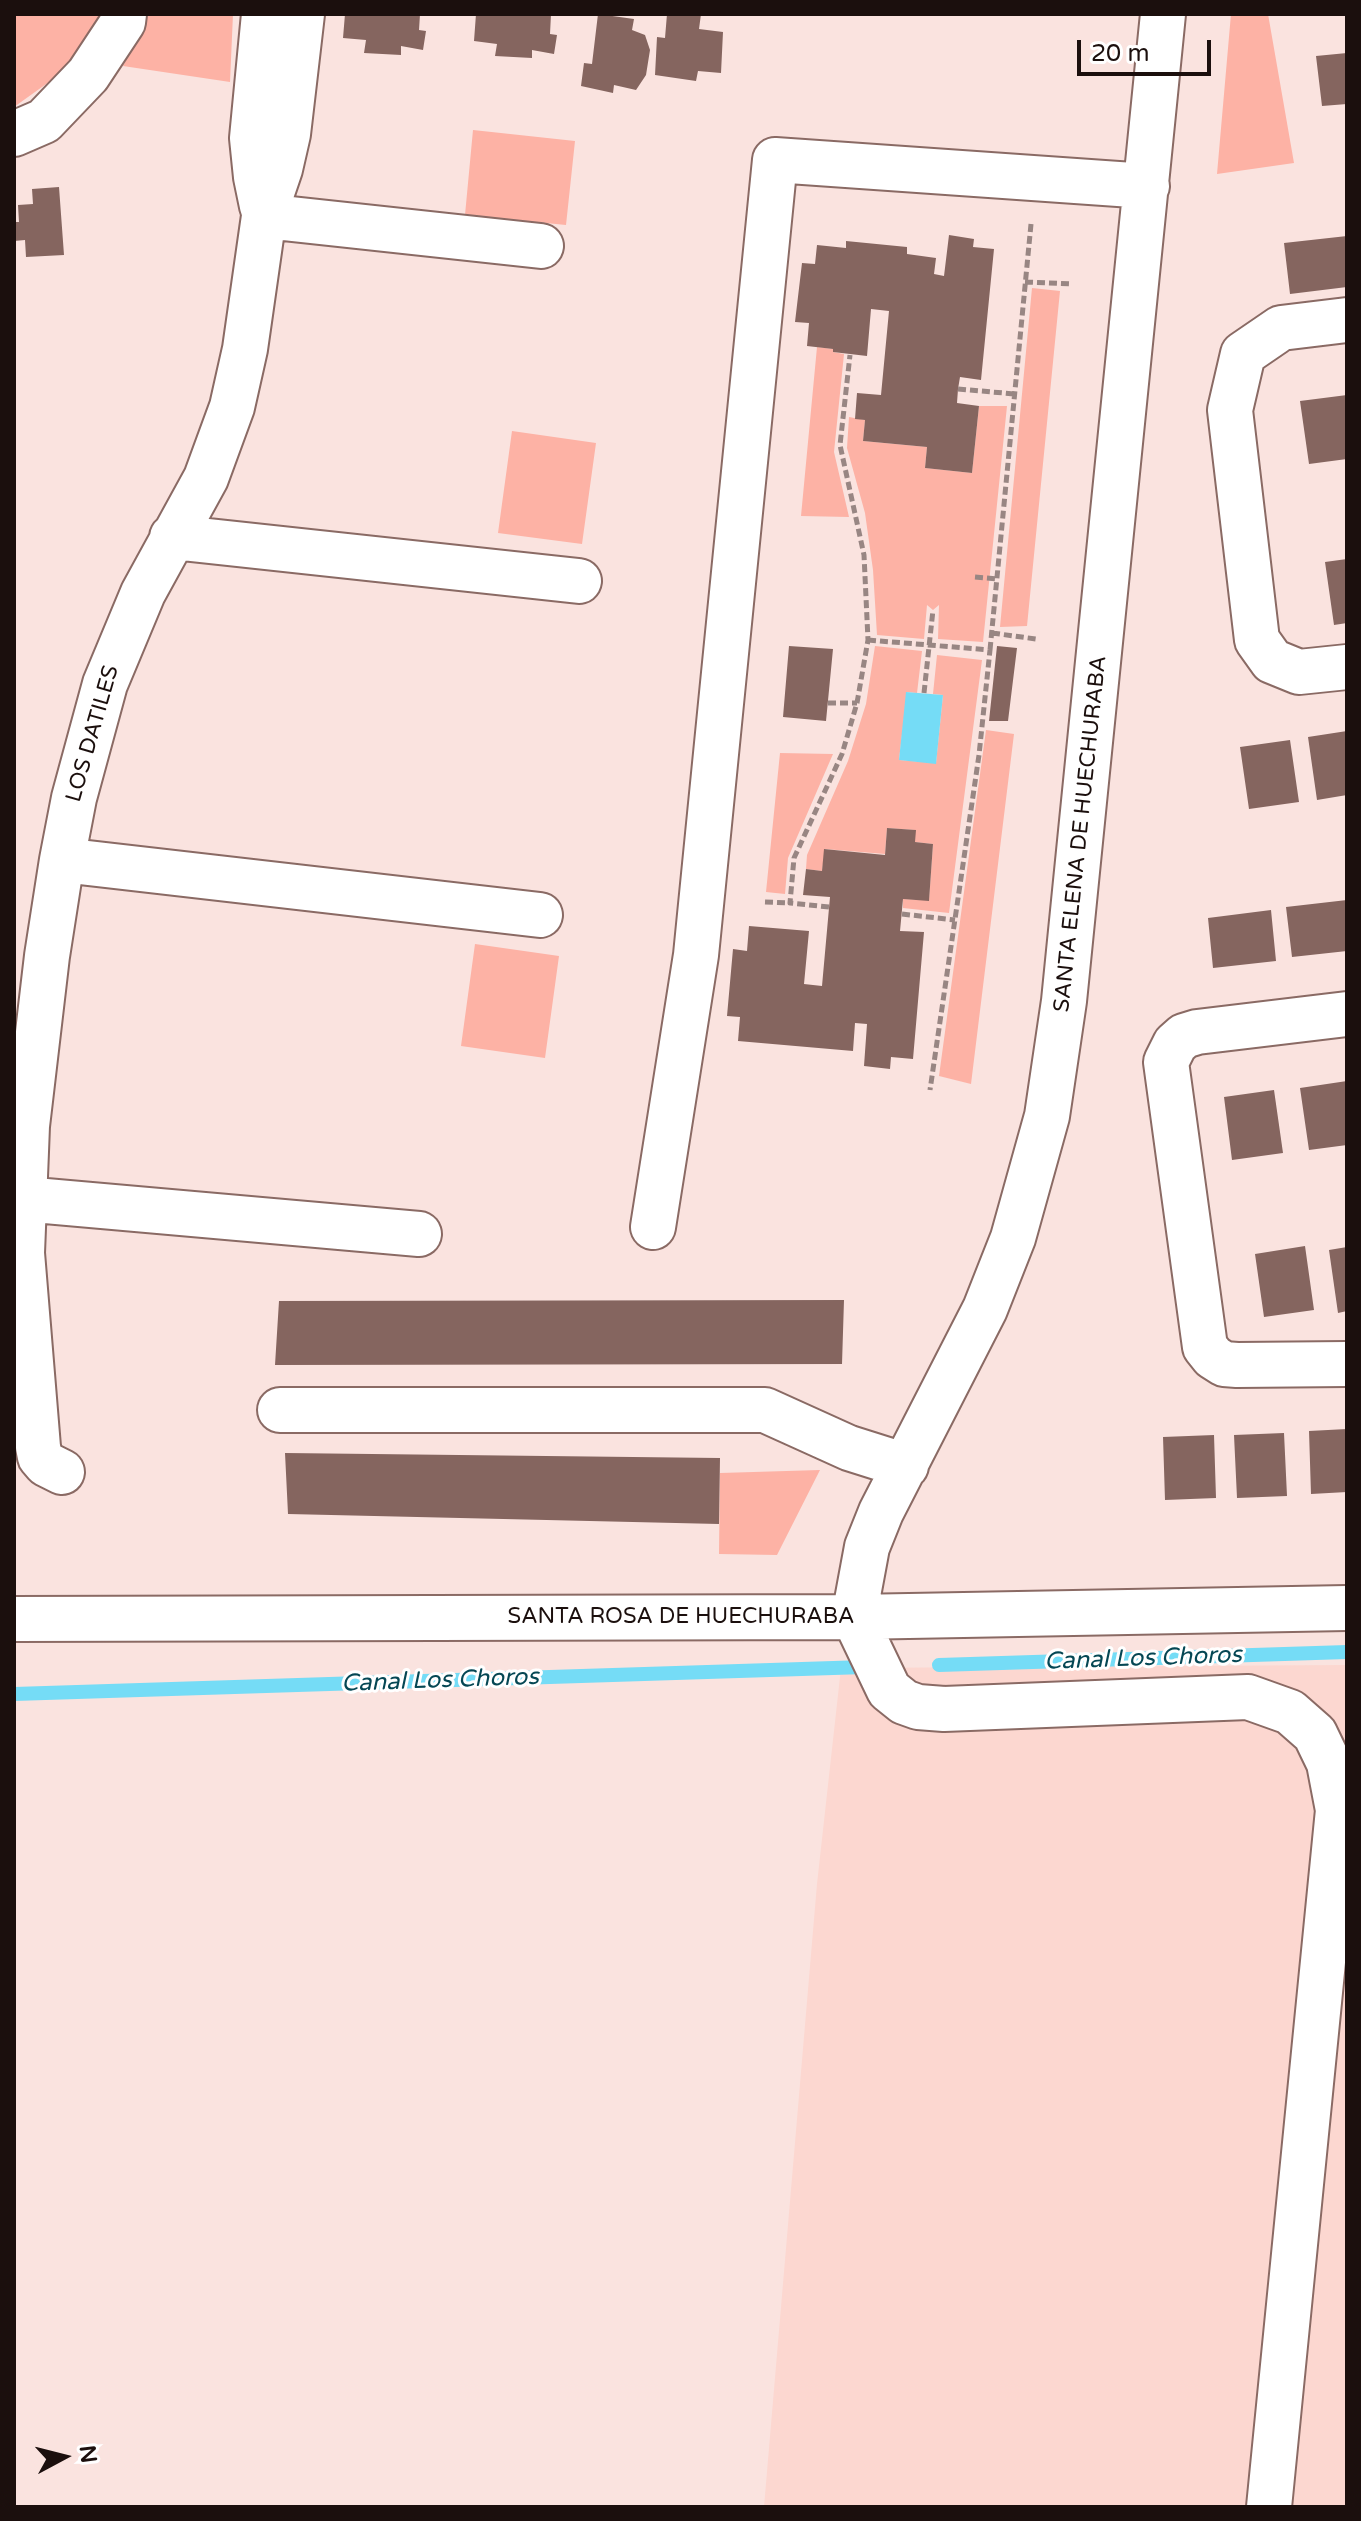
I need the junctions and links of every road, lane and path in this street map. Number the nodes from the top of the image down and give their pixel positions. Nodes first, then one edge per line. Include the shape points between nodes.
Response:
1 (124, 14) edge
2 (264, 14) edge
3 (302, 14) edge
4 (1163, 14) edge
5 (14, 134) edge
6 (1147, 186) junction
7 (264, 216) junction
8 (1031, 224) dead end
9 (541, 246) dead end
10 (1025, 282) junction
11 (1072, 284) dead end
12 (1347, 320) edge
13 (850, 355) dead end
14 (958, 389) dead end
15 (1015, 394) junction
16 (172, 537) junction
17 (975, 577) dead end
18 (997, 579) junction
19 (579, 581) dead end
20 (933, 610) dead end
21 (992, 633) junction
22 (1036, 639) dead end
23 (868, 640) junction
24 (929, 645) junction
25 (990, 650) junction
26 (1347, 667) edge
27 (924, 693) dead end
28 (828, 703) dead end
29 (857, 703) junction
30 (62, 860) junction
31 (765, 902) dead end
32 (790, 903) junction
33 (829, 907) dead end
34 (902, 914) dead end
35 (540, 915) dead end
36 (955, 920) junction
37 (1347, 1014) edge
38 (930, 1090) dead end
39 (23, 1199) junction
40 (653, 1227) dead end
41 (419, 1234) dead end
42 (1347, 1364) edge
43 (280, 1410) dead end
44 (906, 1466) junction
45 (62, 1472) dead end
46 (1347, 1608) edge
47 (854, 1617) junction
48 (14, 1619) edge
49 (1269, 2507) edge

1 - 5 street via 88,75 44,121
2 - 7 street via 252,138
3 - 7 street, LOS DATILES via 288,134
4 - 6 street, SANTA ELENA DE HUECHURABA
6 - 40 street via 775,160 696,955
6 - 44 street, SANTA ELENA DE HUECHURABA via 1064,1001 1047,1116 1013,1238 985,1309
7 - 9 street
7 - 16 street, LOS DATILES via 232,407 206,478
8 - 10 path
10 - 11 path
10 - 15 path
12 - 26 street via 1281,328 1243,354 1230,410 1257,640 1272,661 1299,672
13 - 23 path via 840,445 864,555
14 - 15 path
15 - 18 path
16 - 19 street
16 - 30 street, LOS DATILES via 122,637 105,684
17 - 18 path
18 - 21 path
20 - 24 path
21 - 22 path
21 - 25 path
23 - 24 path
23 - 29 path
24 - 25 path
24 - 27 path
25 - 36 path
28 - 29 path
29 - 32 path via 842,754 794,858
30 - 35 street
30 - 39 street, LOS DATILES via 35,1052
31 - 32 path
32 - 33 path
34 - 36 path
36 - 38 path
37 - 42 street via 1197,1032 1175,1044 1166,1062 1205,1347 1224,1364
39 - 41 street
39 - 45 street, LOS DATILES via 25,1308 38,1447 46,1464
43 - 44 street via 765,1410 849,1448
44 - 47 street, SANTA ELENA DE HUECHURABA via 867,1547
46 - 47 street, SANTA ROSA DE HUECHURABA
47 - 48 street, SANTA ROSA DE HUECHURABA
47 - 49 street via 889,1690 918,1707 1248,1697 1290,1712 1315,1734 1329,1763 1338,1810

